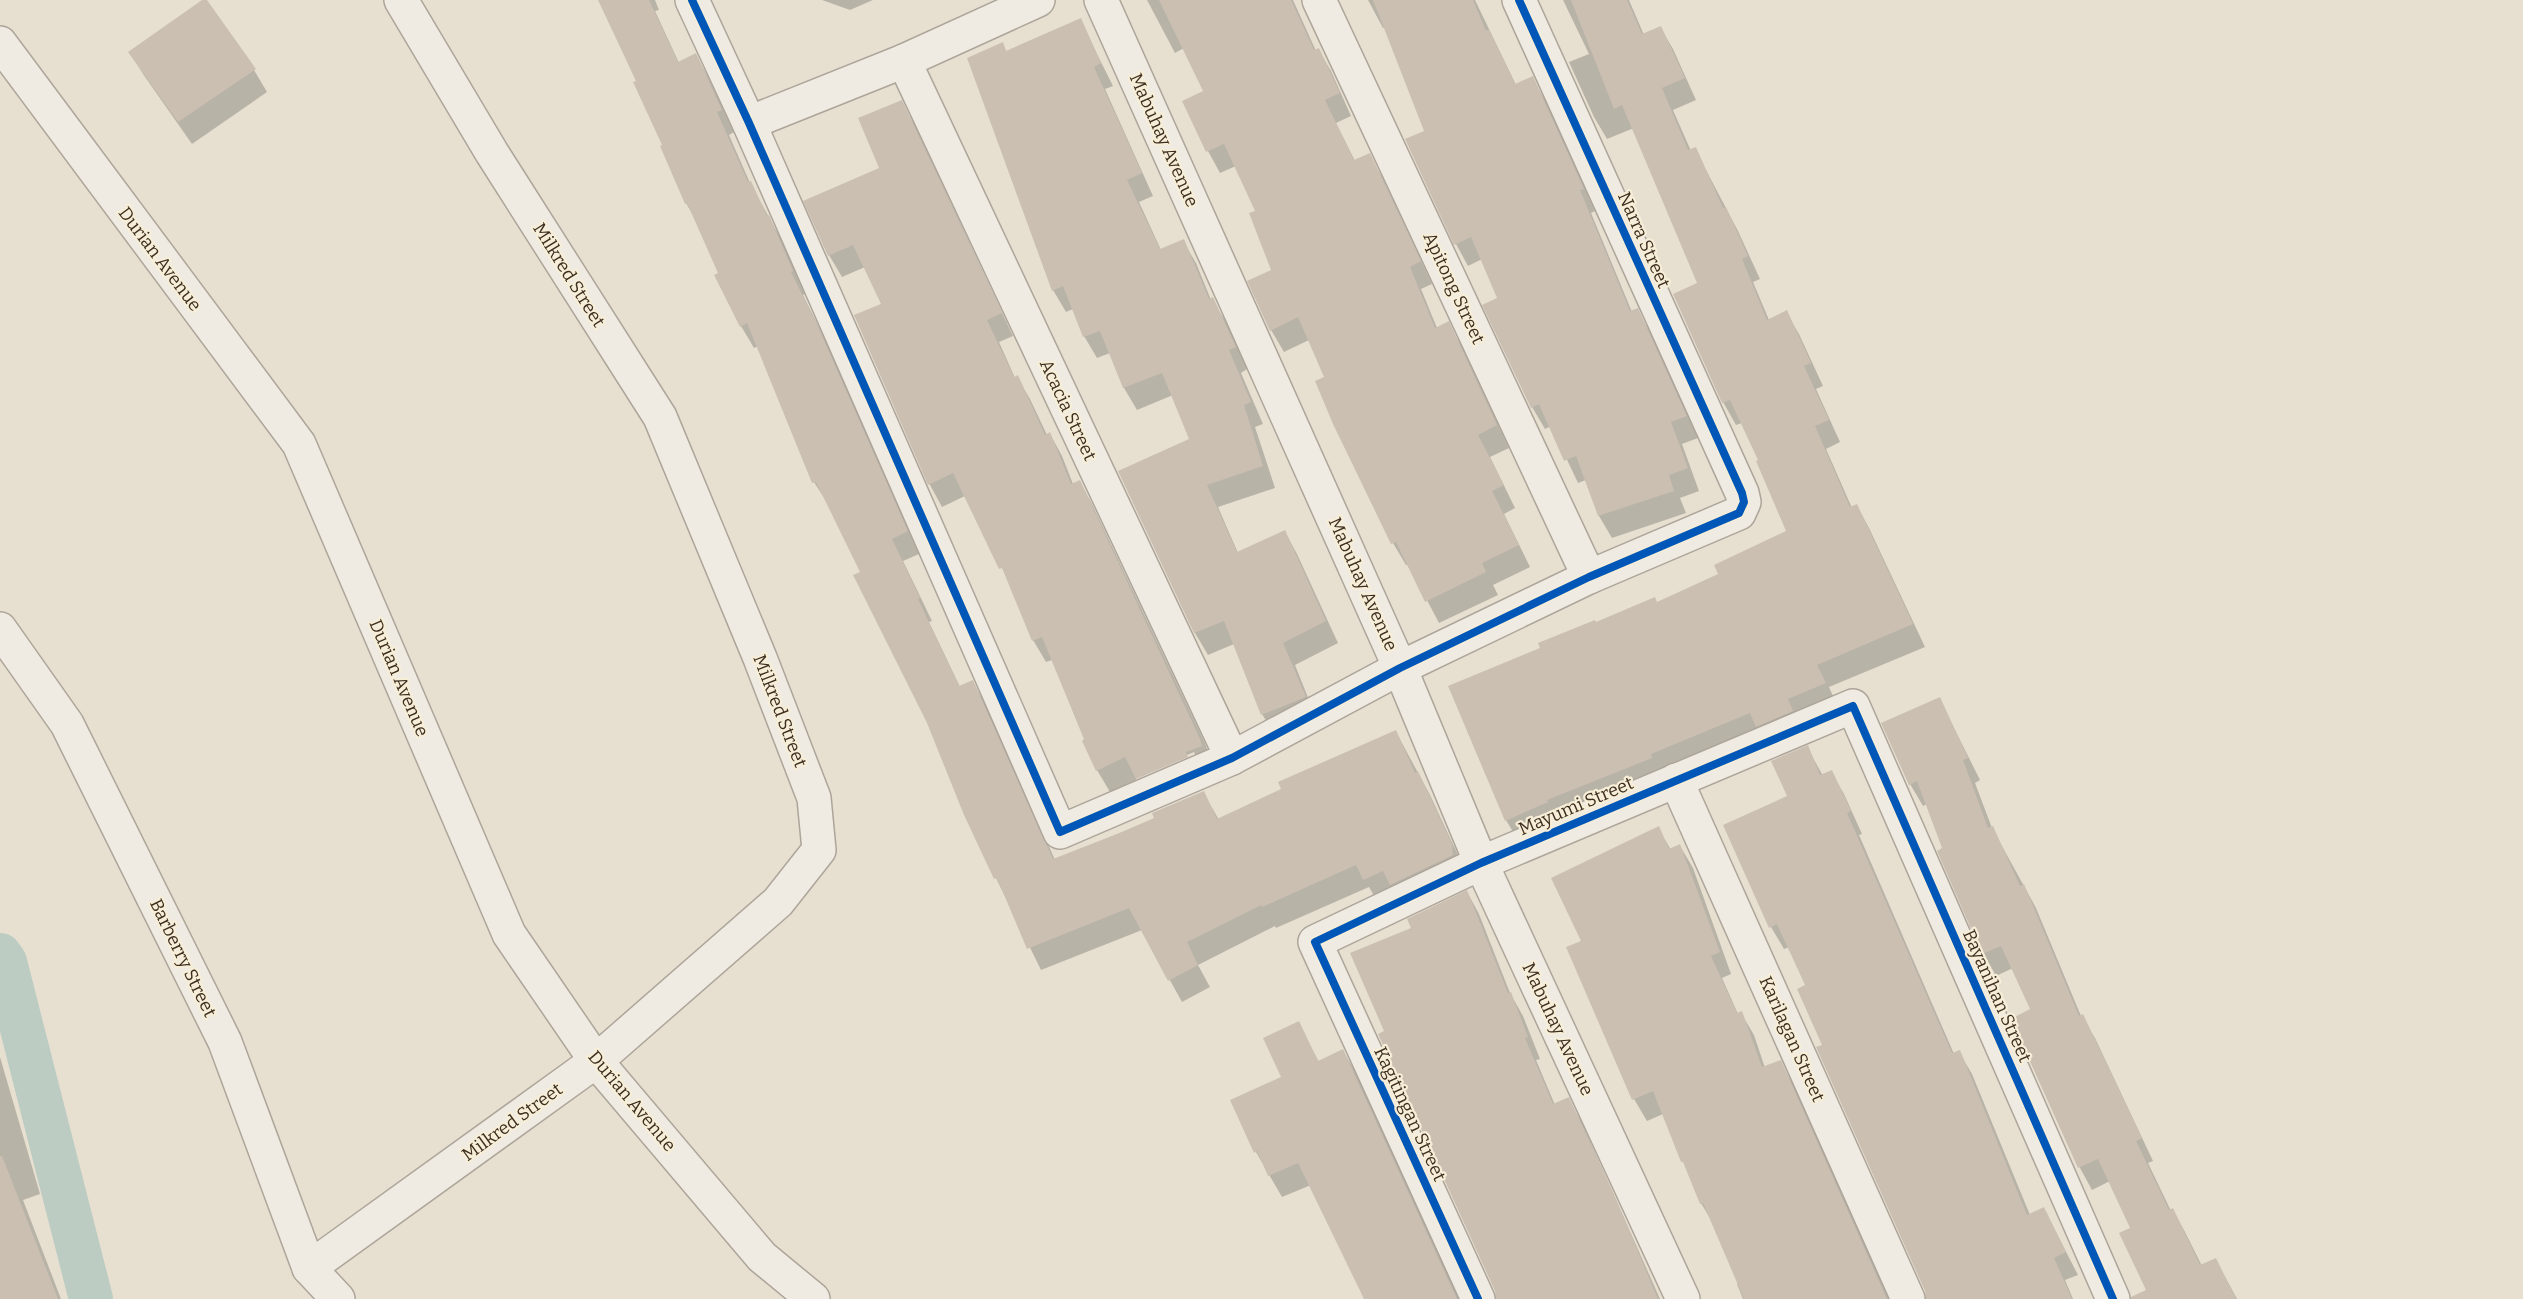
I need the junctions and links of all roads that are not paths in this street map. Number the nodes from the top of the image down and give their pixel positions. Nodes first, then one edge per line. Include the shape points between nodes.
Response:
1 (401, 0) edge
2 (692, 0) edge
3 (1038, 0) edge
4 (1101, 0) edge
5 (1319, 0) edge
6 (1519, 0) edge
7 (0, 43) edge
8 (904, 61) junction
9 (749, 123) junction
10 (1589, 577) junction
11 (0, 630) edge
12 (1400, 668) junction
13 (1853, 706) joint
14 (1232, 758) junction
15 (1676, 780) junction
16 (1481, 863) junction
17 (1315, 942) joint
18 (596, 1060) junction
19 (309, 1268) junction
20 (338, 1299) edge
21 (813, 1299) edge
22 (1478, 1299) edge
23 (1683, 1299) edge
24 (1908, 1299) edge
25 (2113, 1299) edge

1 - 18 street, Milkred Street via 492,153 660,417 814,798 819,850 778,902
2 - 9 street
3 - 8 street
4 - 12 street, Mabuhay Avenue
5 - 10 street, Apitong Street
6 - 10 street, Narra Street via 1744,502 1739,513
7 - 18 street, Durian Avenue via 299,444 509,934
8 - 9 street
8 - 14 street, Acacia Street
9 - 14 street via 1060,832
10 - 12 street
11 - 19 street, Barberry Street via 67,724 225,1042
12 - 14 street
12 - 16 street, Mabuhay Avenue
13 - 15 street, Mayumi Street
13 - 25 street, Bayanihan Street
15 - 16 street, Mayumi Street
15 - 24 street, Karilagan Street
16 - 17 street, Mayumi Street
16 - 23 street, Mabuhay Avenue
17 - 22 street, Kagitingan Street
18 - 19 street, Milkred Street
18 - 21 street, Durian Avenue via 762,1257
19 - 20 street, Barberry Street

